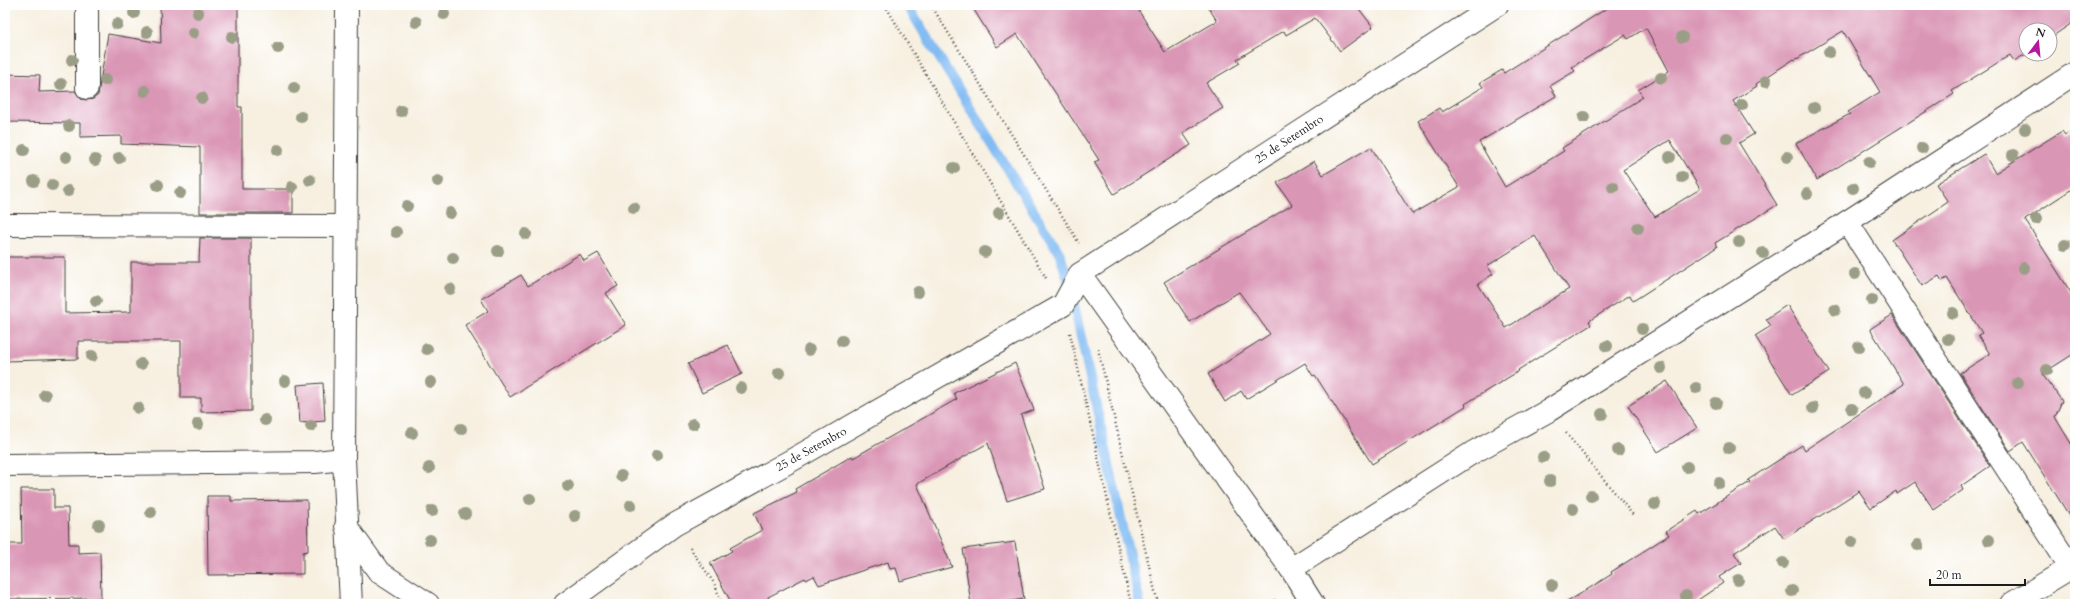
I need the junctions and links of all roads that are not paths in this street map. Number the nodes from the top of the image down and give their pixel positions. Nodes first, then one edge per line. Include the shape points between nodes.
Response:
1 (87, 5) edge
2 (346, 5) edge
3 (1497, 5) edge
4 (2075, 73) edge
5 (87, 88) dead end
6 (1847, 222) junction
7 (5, 225) edge
8 (345, 226) junction
9 (1080, 274) junction
10 (344, 460) junction
11 (5, 465) edge
12 (346, 526) junction
13 (2073, 566) edge
14 (1291, 569) junction
15 (351, 604) edge
16 (428, 604) edge
17 (565, 604) edge
18 (1313, 604) edge
19 (2011, 604) edge

1 - 5 street
2 - 8 street
3 - 9 street, 25 de Setembro
4 - 6 street
6 - 13 street
6 - 14 street via 1548,411 1472,453
7 - 8 street
8 - 10 street
9 - 14 street
9 - 17 street, 25 de Setembro via 1063,305 674,525
10 - 11 street
10 - 12 street
12 - 15 street
12 - 16 street via 379,572
13 - 19 street
14 - 18 street

